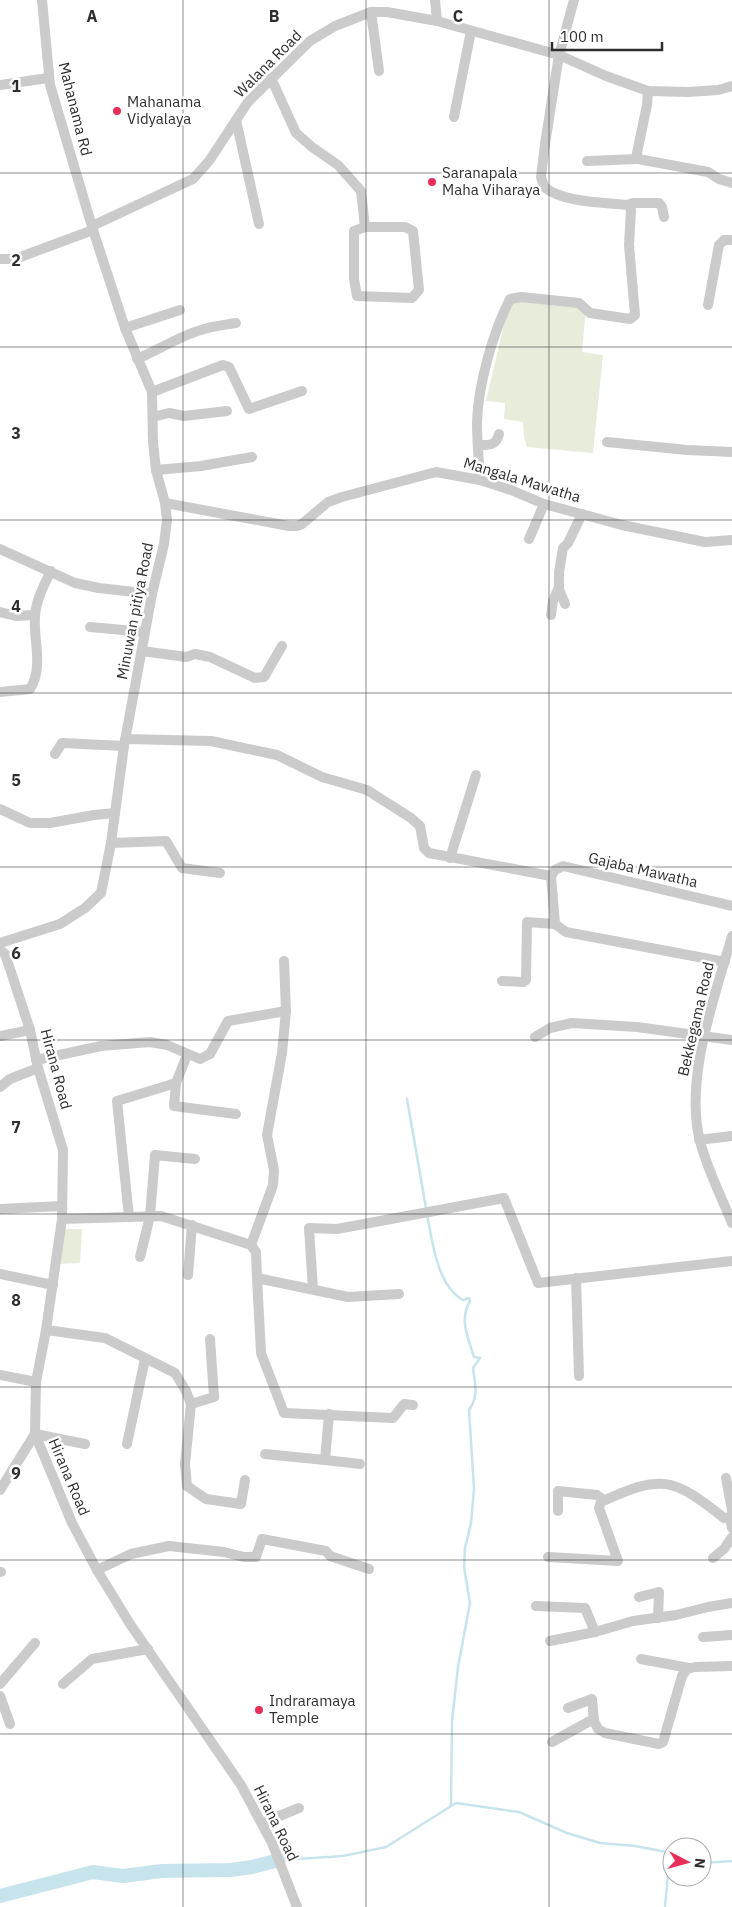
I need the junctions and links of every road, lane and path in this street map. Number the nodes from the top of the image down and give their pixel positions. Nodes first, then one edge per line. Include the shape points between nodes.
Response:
1 (42, 0) edge
2 (435, 0) edge
3 (574, 0) edge
4 (372, 12) junction
5 (437, 21) junction
6 (471, 31) junction
7 (559, 55) junction
8 (379, 71) dead end
9 (48, 78) junction
10 (272, 78) junction
11 (0, 85) edge
12 (732, 86) edge
13 (648, 90) junction
14 (454, 117) dead end
15 (236, 120) junction
16 (638, 159) junction
17 (587, 161) dead end
18 (732, 183) edge
19 (628, 205) junction
20 (664, 217) dead end
21 (259, 224) dead end
22 (92, 227) junction
23 (365, 227) junction
24 (732, 240) edge
25 (0, 259) edge
26 (708, 305) dead end
27 (180, 310) dead end
28 (236, 323) dead end
29 (125, 328) junction
30 (137, 359) junction
31 (302, 391) dead end
32 (152, 392) junction
33 (227, 411) dead end
34 (153, 417) junction
35 (499, 434) dead end
36 (607, 442) dead end
37 (478, 445) junction
38 (732, 452) edge
39 (252, 457) dead end
40 (156, 470) junction
41 (480, 480) junction
42 (165, 503) junction
43 (544, 504) junction
44 (582, 514) junction
45 (529, 539) dead end
46 (732, 540) edge
47 (0, 549) edge
48 (50, 571) junction
49 (559, 587) junction
50 (152, 594) junction
51 (565, 604) dead end
52 (0, 612) edge
53 (35, 615) junction
54 (551, 615) dead end
55 (90, 627) dead end
56 (146, 632) junction
57 (282, 646) dead end
58 (142, 651) junction
59 (0, 692) edge
60 (124, 743) junction
61 (55, 754) dead end
62 (476, 775) dead end
63 (0, 809) edge
64 (115, 813) junction
65 (111, 843) junction
66 (450, 858) junction
67 (220, 873) dead end
68 (551, 876) junction
69 (732, 906) edge
70 (555, 924) junction
71 (732, 936) edge
72 (0, 943) edge
73 (0, 950) edge
74 (284, 961) dead end
75 (725, 962) junction
76 (502, 981) dead end
77 (286, 1012) junction
78 (30, 1030) junction
79 (705, 1035) junction
80 (0, 1036) edge
81 (536, 1037) dead end
82 (732, 1040) edge
83 (187, 1055) junction
84 (37, 1064) junction
85 (176, 1083) junction
86 (0, 1087) edge
87 (236, 1114) dead end
88 (732, 1136) edge
89 (700, 1140) junction
90 (195, 1159) dead end
91 (62, 1206) junction
92 (0, 1210) edge
93 (150, 1216) junction
94 (129, 1217) junction
95 (62, 1219) junction
96 (732, 1223) edge
97 (192, 1225) junction
98 (251, 1245) junction
99 (140, 1257) dead end
100 (732, 1261) edge
101 (0, 1274) edge
102 (188, 1275) dead end
103 (257, 1278) junction
104 (576, 1278) junction
105 (53, 1285) junction
106 (314, 1290) junction
107 (399, 1294) dead end
108 (46, 1330) junction
109 (210, 1339) dead end
110 (145, 1359) junction
111 (0, 1375) edge
112 (579, 1376) dead end
113 (36, 1382) junction
114 (191, 1404) junction
115 (413, 1405) dead end
116 (329, 1414) junction
117 (35, 1434) junction
118 (86, 1444) dead end
119 (127, 1444) dead end
120 (265, 1454) dead end
121 (325, 1460) junction
122 (360, 1464) dead end
123 (726, 1478) dead end
124 (245, 1480) dead end
125 (0, 1490) edge
126 (604, 1500) junction
127 (558, 1511) dead end
128 (731, 1515) edge
129 (732, 1528) edge
130 (732, 1537) edge
131 (548, 1557) dead end
132 (713, 1558) dead end
133 (97, 1570) junction
134 (369, 1570) dead end
135 (639, 1596) dead end
136 (732, 1603) edge
137 (536, 1606) dead end
138 (658, 1618) junction
139 (595, 1632) junction
140 (732, 1635) edge
141 (703, 1637) dead end
142 (550, 1641) dead end
143 (34, 1643) dead end
144 (148, 1649) junction
145 (641, 1659) dead end
146 (732, 1666) edge
147 (690, 1668) junction
148 (0, 1684) edge
149 (63, 1684) dead end
150 (0, 1696) edge
151 (568, 1708) dead end
152 (594, 1721) junction
153 (10, 1724) dead end
154 (552, 1742) dead end
155 (299, 1808) dead end
156 (262, 1823) junction
157 (297, 1907) edge

1 - 9 street, Mahanama Rd
2 - 5 street
3 - 7 street
4 - 5 street, Walana Road
4 - 8 street
4 - 10 street, Walana Road via 335,26 310,41
5 - 6 street, Walana Road
6 - 7 street, Walana Road
6 - 14 street
7 - 13 street, Walana Road
7 - 19 street via 544,144 541,177 544,188 552,194 571,198
9 - 11 street
9 - 22 street, Mahanama Rd
10 - 15 street, Walana Road via 248,102
10 - 23 street via 296,133 338,165 361,191
12 - 13 street, Walana Road via 688,92
13 - 16 street
15 - 21 street
15 - 22 street, Walana Road via 209,161 192,179
16 - 17 street
16 - 18 street via 708,172
19 - 20 street via 659,203
19 - 37 street via 631,210 629,245 634,315 630,320 590,313 579,303 521,297 510,299 489,354 479,402
22 - 25 street, Walana Road via 16,258
22 - 29 street, Minuwan pitiya Road
23 - 23 street via 354,231 357,296 412,298 419,290 413,231 405,227
24 - 26 street via 724,240 719,245
27 - 29 street
28 - 30 street via 181,337
29 - 30 street, Minuwan pitiya Road
30 - 32 street, Minuwan pitiya Road
31 - 32 street via 249,409 229,367 223,365
32 - 34 street, Minuwan pitiya Road
33 - 34 street via 184,416 169,413
34 - 40 street, Minuwan pitiya Road
35 - 37 street via 492,445
36 - 38 street
37 - 41 street
39 - 40 street
40 - 42 street, Minuwan pitiya Road
41 - 42 street, Mangala Mawatha via 442,472 418,476 328,502 297,526
41 - 43 street, Mangala Mawatha
42 - 50 street, Minuwan pitiya Road via 164,544
43 - 44 street, Mangala Mawatha
43 - 45 street
44 - 46 street, Mangala Mawatha via 705,542
44 - 49 street via 563,548
47 - 48 street
48 - 50 street via 75,583
48 - 53 street via 40,592
49 - 51 street
49 - 54 street
50 - 56 street, Minuwan pitiya Road
52 - 53 street via 16,616
53 - 59 street via 37,673 34,682 30,689
55 - 56 street
56 - 58 street, Minuwan pitiya Road
57 - 58 street via 264,677 255,678 210,657
58 - 60 street, Minuwan pitiya Road
60 - 61 street via 62,743
60 - 64 street, Minuwan pitiya Road
60 - 66 street via 211,741 277,755 322,777 367,790 420,826 424,848 430,853
62 - 66 street
63 - 64 street via 30,823
64 - 65 street, Minuwan pitiya Road
65 - 67 street via 166,841 182,868
65 - 72 street, Minuwan pitiya Road via 101,892 85,908 60,924
66 - 68 street
68 - 69 street, Gajaba Mawatha via 563,866
68 - 70 street
70 - 75 street via 566,932
70 - 76 street via 527,922 526,980
71 - 75 street, Bekkegama Road
73 - 78 street, Hirana Road via 8,963
74 - 77 street
75 - 79 street, Bekkegama Road
77 - 83 street via 228,1021 210,1054 200,1059
77 - 98 street via 267,1134 274,1170 273,1185
78 - 80 street
78 - 84 street, Hirana Road
79 - 81 street via 572,1023 550,1028
79 - 82 street
79 - 89 street, Bekkegama Road via 695,1110
83 - 84 street via 167,1045 150,1042 101,1046
83 - 85 street
84 - 86 street
84 - 91 street, Hirana Road via 64,1150
85 - 87 street via 174,1106
85 - 94 street via 117,1101
88 - 89 street
89 - 96 street, Bekkegama Road
90 - 93 street via 155,1155
91 - 92 street
91 - 95 street, Hirana Road
93 - 94 street
93 - 97 street
93 - 99 street
94 - 95 street
95 - 105 street, Hirana Road
97 - 98 street
97 - 102 street
98 - 103 street via 256,1252
100 - 104 street
101 - 105 street
103 - 106 street
103 - 116 street via 261,1353 284,1413
104 - 106 street via 538,1282 504,1198 337,1229 309,1228
104 - 112 street
105 - 108 street, Hirana Road
106 - 107 street via 348,1297
108 - 110 street via 105,1338
108 - 113 street, Hirana Road
109 - 114 street via 214,1397
110 - 114 street via 175,1373
110 - 119 street
111 - 113 street
113 - 117 street, Hirana Road
114 - 124 street via 185,1464 187,1486 206,1499 241,1504
115 - 116 street via 404,1404 393,1418
116 - 121 street
117 - 118 street
117 - 125 street
117 - 133 street, Hirana Road via 72,1523
120 - 121 street
121 - 122 street
123 - 128 street
126 - 127 street via 597,1495 558,1491
126 - 128 street via 630,1488 659,1482 674,1484 696,1496 724,1518
126 - 131 street via 600,1508 618,1561
128 - 129 street
130 - 132 street via 724,1550
133 - 134 street via 131,1554 169,1546 256,1556 262,1539 326,1550 330,1556
133 - 144 street, Hirana Road
135 - 138 street via 659,1592
136 - 138 street
137 - 139 street via 585,1608
138 - 139 street
139 - 142 street
140 - 141 street
143 - 148 street
144 - 149 street via 92,1659
144 - 156 street, Hirana Road via 241,1785
145 - 147 street
146 - 147 street
147 - 152 street via 682,1676 663,1742 659,1744 605,1733
150 - 153 street
151 - 152 street via 592,1699
152 - 154 street
155 - 156 street
156 - 157 street, Hirana Road

